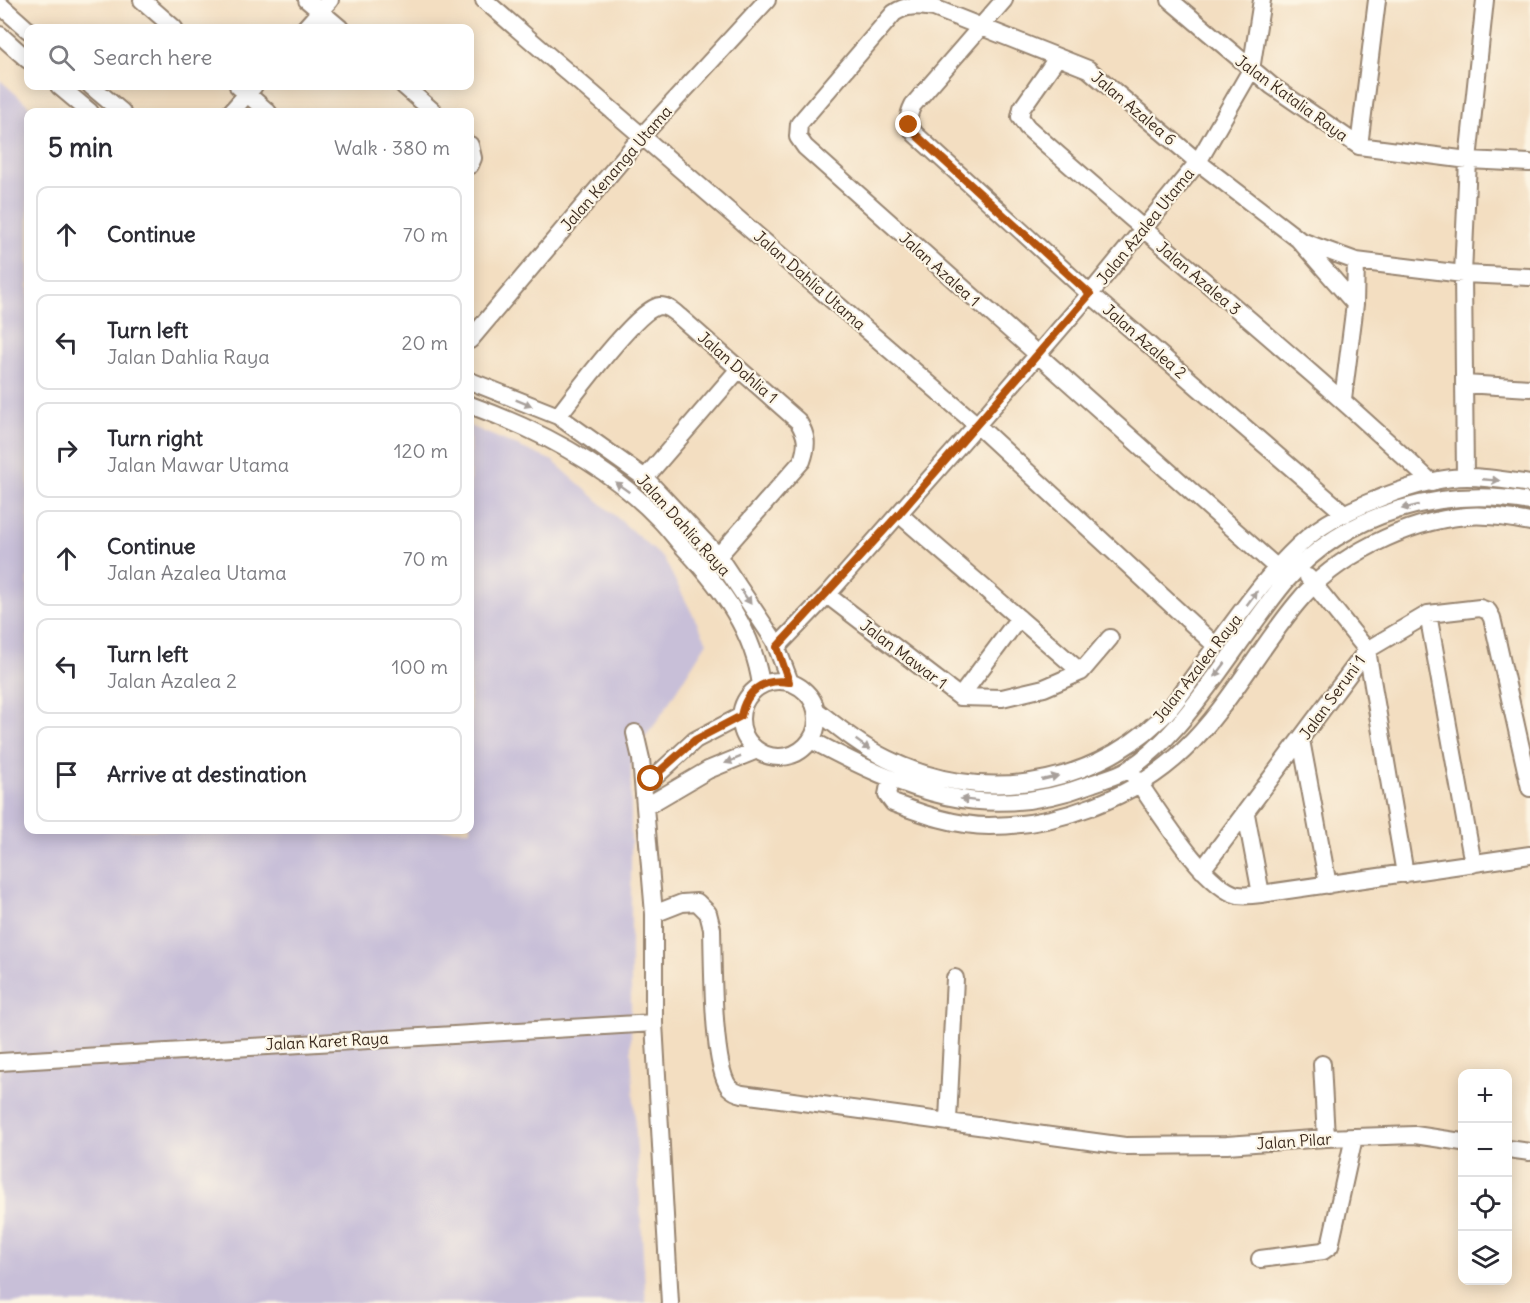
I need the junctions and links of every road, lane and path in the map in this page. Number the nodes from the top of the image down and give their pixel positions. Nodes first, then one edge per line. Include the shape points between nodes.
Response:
1 (142, 0) edge
2 (307, 0) edge
3 (484, 0) edge
4 (767, 0) edge
5 (1004, 0) edge
6 (1170, 0) edge
7 (1262, 0) edge
8 (1377, 0) edge
9 (1485, 0) edge
10 (0, 5) edge
11 (325, 6) edge
12 (169, 24) edge
13 (309, 24) edge
14 (337, 24) edge
15 (984, 25) junction
16 (24, 26) edge
17 (0, 35) edge
18 (24, 56) edge
19 (1057, 58) junction
20 (1251, 70) junction
21 (64, 90) edge
22 (96, 90) edge
23 (246, 90) edge
24 (249, 90) edge
25 (409, 90) edge
26 (85, 108) edge
27 (117, 108) edge
28 (234, 108) edge
29 (264, 108) edge
30 (429, 108) edge
31 (643, 135) junction
32 (1359, 146) junction
33 (1468, 160) junction
34 (1198, 162) junction
35 (1530, 163) edge
36 (1142, 230) junction
37 (1298, 239) junction
38 (1356, 261) junction
39 (1463, 274) junction
40 (1530, 277) edge
41 (1090, 294) junction
42 (1355, 304) junction
43 (474, 335) edge
44 (1036, 356) junction
45 (739, 369) junction
46 (474, 383) edge
47 (1464, 384) junction
48 (1530, 388) edge
49 (1344, 399) junction
50 (474, 407) edge
51 (558, 416) junction
52 (977, 425) junction
53 (1466, 477) junction
54 (645, 478) junction
55 (1432, 483) junction
56 (1530, 484) edge
57 (1466, 496) junction
58 (1530, 502) edge
59 (899, 514) junction
60 (1345, 514) junction
61 (1467, 516) junction
62 (1530, 522) edge
63 (718, 556) junction
64 (1276, 567) junction
65 (1300, 568) junction
66 (705, 571) junction
67 (1314, 585) junction
68 (827, 595) junction
69 (1428, 614) junction
70 (1019, 618) junction
71 (1110, 638) dead end
72 (1216, 646) junction
73 (777, 647) junction
74 (1367, 650) junction
75 (1081, 672) junction
76 (789, 682) junction
77 (761, 685) junction
78 (960, 697) junction
79 (816, 710) junction
80 (741, 716) junction
81 (635, 733) dead end
82 (811, 740) junction
83 (1300, 740) junction
84 (757, 750) junction
85 (1116, 755) junction
86 (1129, 769) junction
87 (890, 780) junction
88 (1139, 783) junction
89 (644, 787) junction
90 (1530, 788) edge
91 (645, 807) junction
92 (1246, 814) junction
93 (1530, 855) edge
94 (1473, 864) junction
95 (1202, 870) junction
96 (1405, 874) junction
97 (1328, 885) junction
98 (1261, 894) junction
99 (654, 914) junction
100 (955, 978) dead end
101 (654, 1023) junction
102 (0, 1062) edge
103 (1322, 1064) dead end
104 (948, 1120) junction
105 (1354, 1137) junction
106 (1326, 1138) junction
107 (1458, 1141) edge
108 (1512, 1150) edge
109 (1530, 1152) edge
110 (1260, 1259) dead end
111 (670, 1303) edge

1 - 12 street
2 - 11 street
3 - 31 street, Jalan Dahlia Utama
4 - 31 street, Jalan Kenanga Utama
5 - 15 street, Jalan Azalea 2
6 - 20 street, Jalan Katalia Raya
7 - 20 street
8 - 32 street
9 - 33 street
10 - 16 street
11 - 13 street
11 - 14 street
15 - 19 street, Jalan Azalea 6
15 - 41 street, Jalan Azalea 2 via 913,105 909,125
15 - 44 street, Jalan Azalea 1 via 934,8 902,7 799,124 798,137
17 - 18 street
19 - 34 street, Jalan Azalea 6 via 1098,76
19 - 36 street, Jalan Azalea 3 via 1022,108 1020,117
20 - 32 street, Jalan Katalia Raya
20 - 34 street, Jalan Azalea Utama
21 - 26 street
22 - 27 street
23 - 28 street
24 - 29 street
25 - 30 street
31 - 43 street, Jalan Kenanga Utama
31 - 52 street, Jalan Dahlia Utama
32 - 33 street, Jalan Katalia Raya
33 - 35 street, Jalan Katalia Raya
33 - 39 street
34 - 36 street, Jalan Azalea Utama
34 - 37 street, Jalan Azalea 6
36 - 41 street, Jalan Azalea Utama
36 - 49 street, Jalan Azalea 3
37 - 38 street, Jalan Azalea 6
37 - 42 street, Jalan Azalea 6
38 - 39 street, Jalan Azalea 6
38 - 42 street
39 - 40 street, Jalan Azalea 6
39 - 47 street
41 - 44 street, Jalan Azalea Utama
41 - 60 street, Jalan Azalea 2
42 - 49 street
44 - 52 street, Jalan Azalea Utama
44 - 64 street, Jalan Azalea 1
45 - 51 street, Jalan Dahlia 1 via 675,313 659,306 627,331
45 - 54 street
45 - 63 street, Jalan Dahlia 1 via 798,421 806,433 807,446 802,461
46 -> 51 street, Jalan Dahlia Raya
47 - 48 street
47 - 53 street
49 - 55 street, Jalan Azalea 3
66 -> 50 street, Jalan Dahlia Raya via 661,520 609,477 538,432
51 - 54 street, Jalan Dahlia Raya
52 - 59 street, Jalan Azalea Utama
52 - 72 street, Jalan Dahlia Utama
53 - 55 street, Jalan Azalea Raya
53 -> 56 street, Jalan Azalea Raya
54 - 63 street, Jalan Dahlia Raya
55 - 60 street, Jalan Azalea Raya via 1408,488
57 - 58 street, Jalan Azalea Raya via 1500,496
57 - 61 street
57 -> 65 street, Jalan Azalea Raya via 1374,518 1319,551
59 - 68 street, Jalan Azalea Utama
59 - 70 street
60 - 64 street, Jalan Azalea Raya via 1310,535
61 - 62 street
61 - 67 street via 1378,541
63 - 66 street, Jalan Dahlia 1
63 -> 73 street, Jalan Dahlia Raya
72 -> 64 street, Jalan Azalea Raya
65 - 67 street
65 -> 86 street, Jalan Azalea Raya via 1187,715
66 - 77 street, Jalan Dahlia Raya via 733,607 759,669
67 - 74 street
67 - 88 street via 1184,750
68 - 73 street, Jalan Azalea Utama
68 - 78 street, Jalan Mawar 1
69 - 74 street, Jalan Seruni 1
69 - 90 street, Jalan Seruni 1 via 1480,608 1488,611
69 - 94 street
70 - 75 street
70 - 78 street
71 - 75 street, Jalan Mawar 1
72 - 85 street, Jalan Azalea Raya via 1160,719
73 - 76 street, Jalan Dahlia Raya
74 - 83 street, Jalan Seruni 1
74 - 96 street
75 - 78 street, Jalan Mawar 1 via 1024,694
76 - 77 street via 779,680
76 - 79 street via 806,692
77 - 80 street via 747,698
79 - 82 street
79 -> 85 street, Jalan Azalea Raya via 889,760 974,785 1049,779
80 - 84 street via 744,735
80 - 89 street via 695,740
81 - 89 street
82 - 84 street via 786,756 766,755
82 - 87 street, Jalan Azalea Raya
83 - 92 street, Jalan Seruni 1
83 - 97 street
84 -> 91 street via 708,770
85 - 86 street
86 -> 87 street, Jalan Azalea Raya via 1057,796 1006,803 950,797
86 - 88 street
87 - 88 street via 887,795 893,803 951,822 988,826 1079,811
88 - 95 street
89 - 91 street
91 - 99 street
92 - 95 street, Jalan Seruni 1
92 - 98 street
93 - 94 street
94 - 96 street
95 - 98 street via 1238,895
96 - 97 street
97 - 98 street
99 - 101 street
99 - 104 street, Jalan Pilar via 689,901 697,902 708,913 716,1035 725,1079 734,1092 832,1108
100 - 104 street
101 - 102 street, Jalan Karet Raya
101 - 111 street
103 - 106 street
104 - 106 street, Jalan Pilar via 1125,1146 1227,1145
105 - 106 street, Jalan Pilar
105 - 107 street, Jalan Pilar via 1415,1135
105 - 110 street via 1330,1246 1323,1251
108 - 109 street

